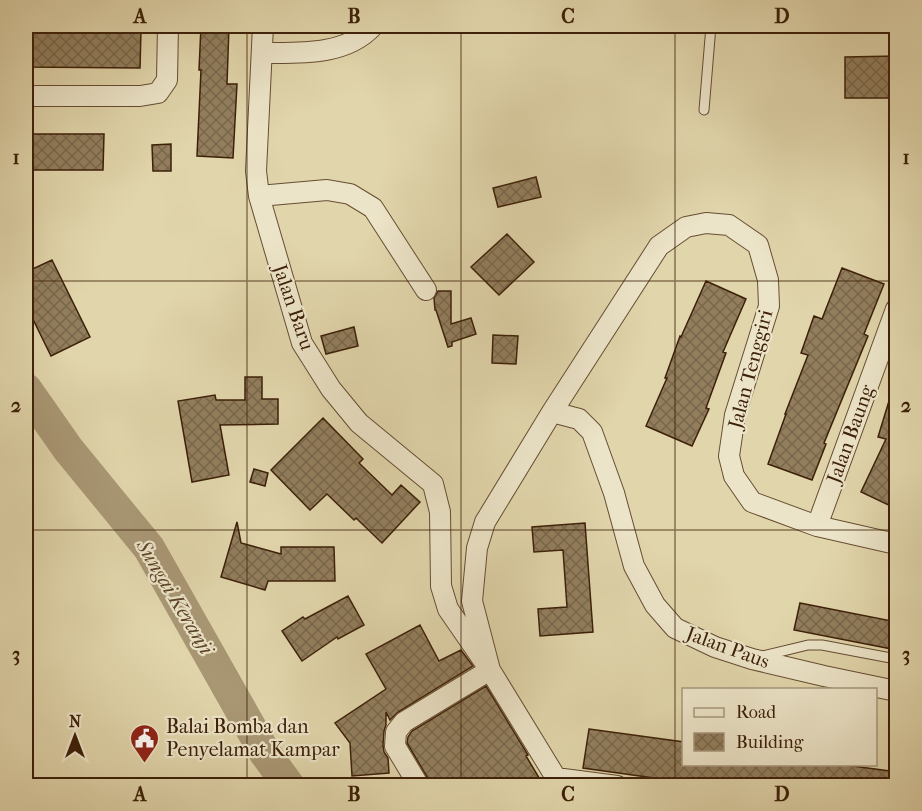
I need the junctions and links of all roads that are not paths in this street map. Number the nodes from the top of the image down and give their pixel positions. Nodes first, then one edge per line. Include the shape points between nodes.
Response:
1 (168, 26) edge
2 (263, 26) edge
3 (373, 26) edge
4 (711, 26) edge
5 (262, 53) junction
6 (26, 96) edge
7 (704, 110) dead end
8 (259, 196) junction
9 (426, 290) dead end
10 (897, 309) edge
11 (552, 412) junction
12 (817, 526) junction
13 (897, 544) edge
14 (752, 659) junction
15 (897, 659) edge
16 (490, 670) junction
17 (897, 691) edge
18 (558, 782) edge
19 (419, 786) edge
20 (617, 786) edge

1 - 6 street via 167,80 158,93
2 - 5 street, Jalan Baru
3 - 5 street via 339,48
4 - 7 lane
5 - 8 street, Jalan Baru via 256,171
8 - 9 street via 327,190 350,194 373,208
8 - 16 street, Jalan Baru via 302,343 331,389 359,423 433,484 441,512 441,586 448,609
10 - 12 street, Jalan Baung
11 - 12 street, Jalan Tenggiri via 659,246 686,227 706,223 729,225 758,245 768,280 769,306 735,415 729,456 734,476 752,502
11 - 14 street, Jalan Paus via 579,419 592,432 634,566 654,605 675,628
11 - 16 street, Jalan Tenggiri via 485,522 477,548 472,601
12 - 13 street, Jalan Tenggiri
14 - 15 lane via 808,645
14 - 17 street, Jalan Paus
16 - 18 street
16 - 19 street via 404,722 396,732 395,746
18 - 20 street

